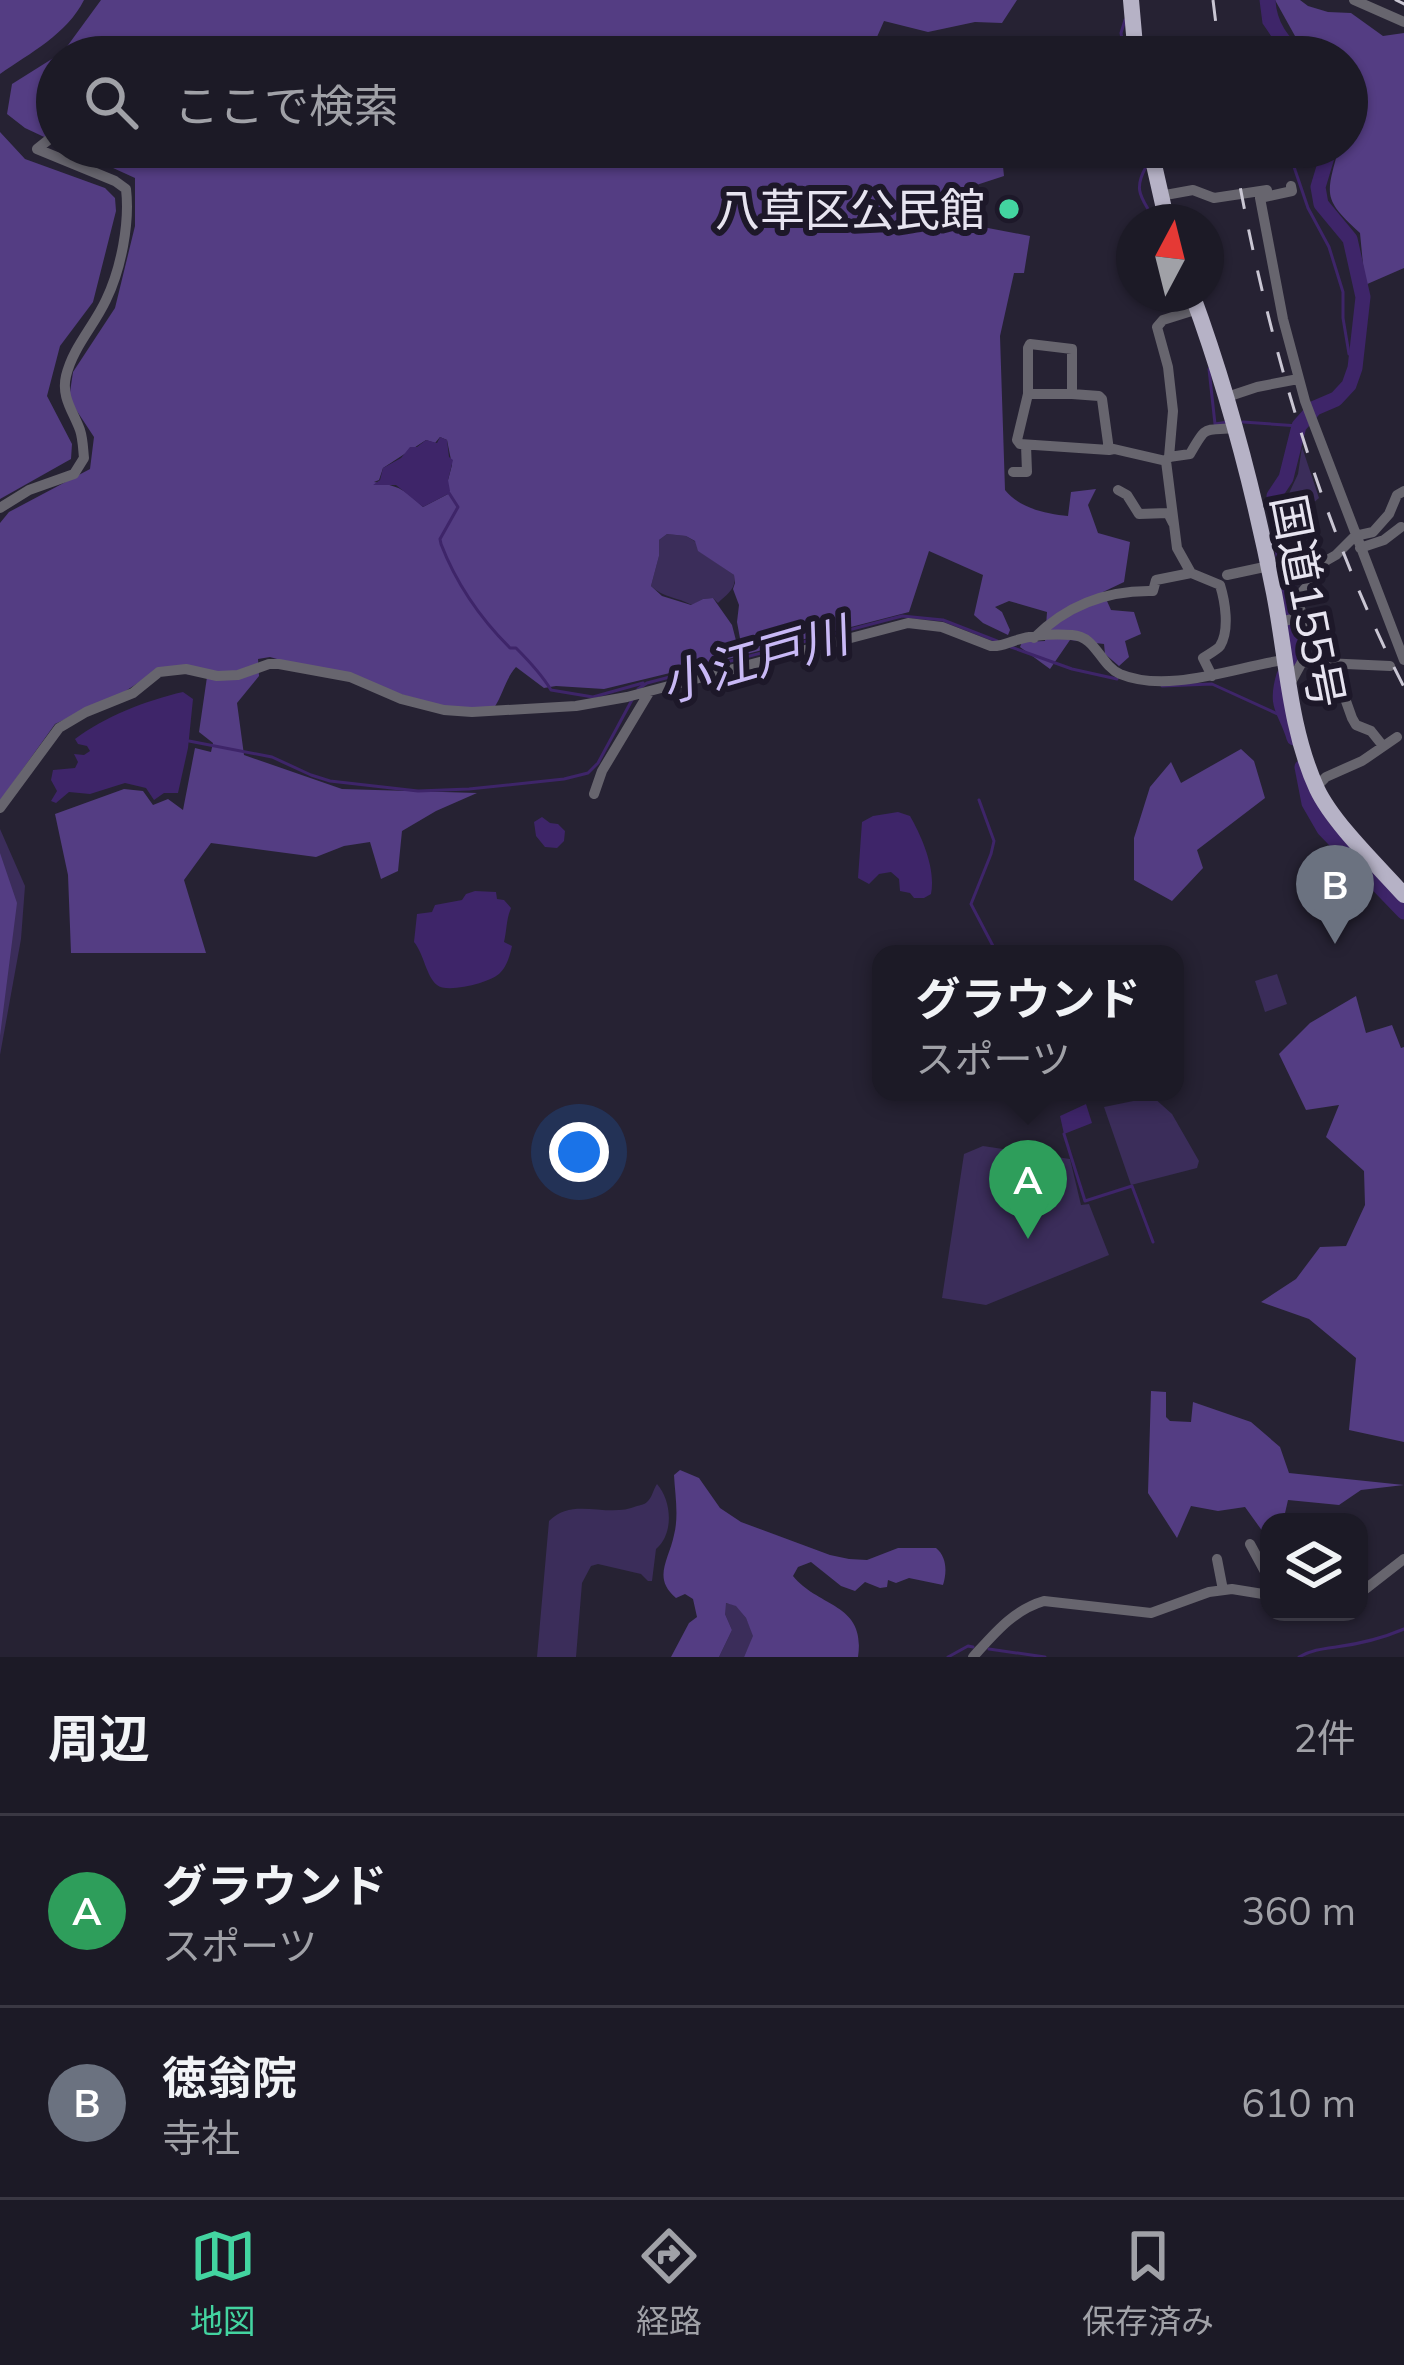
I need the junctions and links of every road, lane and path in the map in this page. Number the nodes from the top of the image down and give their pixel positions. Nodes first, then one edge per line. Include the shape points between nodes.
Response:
1 (1131, 0) edge
2 (1354, 0) edge
3 (1404, 22) edge
4 (1134, 36) edge
5 (83, 168) edge
6 (1154, 168) edge
7 (1160, 196) junction
8 (1162, 204) edge
9 (1181, 312) edge
10 (1194, 312) edge
11 (1298, 379) junction
12 (1028, 394) junction
13 (1072, 394) junction
14 (1227, 397) junction
15 (1235, 428) junction
16 (1027, 445) junction
17 (1109, 450) junction
18 (1168, 459) junction
19 (1013, 472) dead end
20 (1118, 490) dead end
21 (1404, 491) edge
22 (0, 508) edge
23 (1174, 526) junction
24 (1401, 527) dead end
25 (1358, 542) junction
26 (1269, 566) junction
27 (1191, 573) junction
28 (1227, 575) dead end
29 (1319, 613) dead end
30 (1291, 618) junction
31 (1308, 635) dead end
32 (1034, 638) junction
33 (1284, 660) junction
34 (1404, 660) edge
35 (1340, 664) junction
36 (1390, 666) dead end
37 (1212, 676) junction
38 (1288, 686) junction
39 (647, 692) junction
40 (1397, 737) dead end
41 (1383, 746) junction
42 (1316, 787) junction
43 (594, 794) dead end
44 (0, 808) edge
45 (1400, 885) edge
46 (1250, 1544) dead end
47 (1217, 1559) dead end
48 (1404, 1559) edge
49 (1260, 1562) edge
50 (1368, 1587) edge
51 (1223, 1590) junction
52 (1260, 1592) edge
53 (978, 1652) edge

1 - 4 highway
2 - 3 street
5 - 22 street via 125,188 127,202 106,301 65,380 85,458 74,474
6 - 7 highway
7 - 8 highway
7 - 11 street via 1193,190 1214,198 1291,186 1260,198
9 - 18 street via 1157,327 1173,411
10 - 14 highway, 国道155号
11 - 14 street
11 - 25 street
12 - 13 street
12 - 13 street via 1030,344 1072,349
12 - 16 street via 1017,440
13 - 17 street via 1102,399
14 - 15 highway, 国道155号
15 - 18 street via 1208,429 1190,454
15 - 26 highway, 国道155号
16 - 17 street
16 - 19 street via 1027,472
17 - 18 street
18 - 23 street
20 - 23 street via 1139,514 1168,513
21 - 25 street
23 - 27 street
24 - 25 street via 1384,540
25 - 30 street via 1318,567
25 - 34 street
26 - 28 street
26 - 30 highway, 国道155号
27 - 32 street via 1160,578 1153,591 1080,604
27 - 37 street via 1223,592 1222,640 1203,658
29 - 30 street
30 - 31 street via 1308,626
30 - 33 highway, 国道155号
32 - 37 street via 1084,637 1106,665 1133,678
32 - 39 street via 991,646 908,623
33 - 37 street
33 - 38 highway, 国道155号
35 - 36 street
35 - 38 street via 1302,662
35 - 41 street via 1352,718
38 - 42 highway, 国道155号
39 - 43 street
39 - 44 street via 576,706 456,712 350,677 279,664 217,676 172,669 59,728
40 - 41 street
41 - 42 street
42 - 45 highway, 国道155号
46 - 49 street
47 - 51 street
48 - 50 street
51 - 52 street
51 - 53 street via 1151,1613 1044,1601 1005,1622

